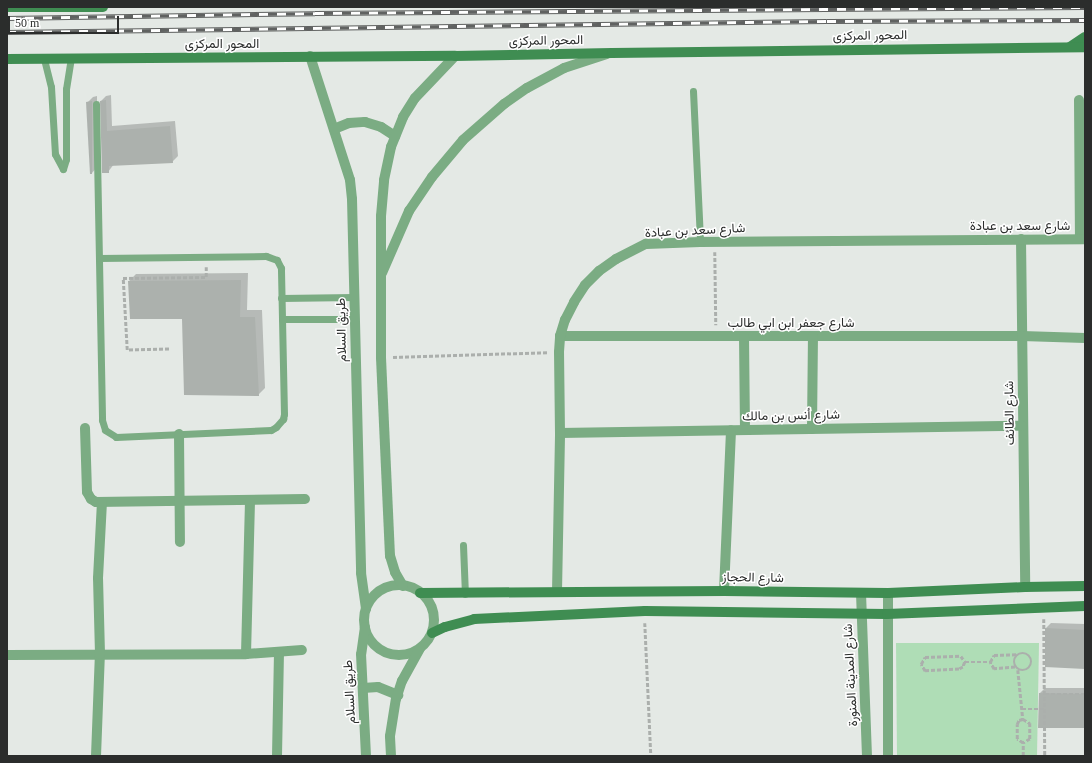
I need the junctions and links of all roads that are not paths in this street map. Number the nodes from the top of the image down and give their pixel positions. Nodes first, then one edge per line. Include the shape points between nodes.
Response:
1 (103, 7) edge
2 (7, 8) edge
3 (1085, 37) edge
4 (1070, 47) junction
5 (1085, 47) edge
6 (612, 53) junction
7 (310, 56) junction
8 (455, 56) junction
9 (44, 58) junction
10 (71, 58) junction
11 (7, 59) edge
12 (693, 91) dead end
13 (1079, 100) dead end
14 (96, 104) dead end
15 (334, 130) junction
16 (395, 136) junction
17 (1021, 239) junction
18 (1082, 239) edge
19 (700, 242) junction
20 (99, 258) junction
21 (380, 276) junction
22 (354, 297) junction
23 (282, 298) junction
24 (282, 319) junction
25 (355, 319) junction
26 (560, 336) junction
27 (744, 336) junction
28 (813, 336) junction
29 (1022, 336) junction
30 (1085, 338) edge
31 (1022, 426) junction
32 (85, 428) dead end
33 (812, 429) junction
34 (731, 430) junction
35 (745, 430) junction
36 (560, 432) junction
37 (179, 434) junction
38 (304, 499) dead end
39 (250, 501) junction
40 (102, 502) junction
41 (180, 502) junction
42 (180, 542) dead end
43 (463, 545) dead end
44 (403, 586) junction
45 (1085, 586) edge
46 (1025, 587) junction
47 (724, 591) junction
48 (556, 592) junction
49 (420, 593) junction
50 (861, 593) junction
51 (888, 593) junction
52 (465, 594) junction
53 (1085, 606) edge
54 (366, 609) junction
55 (861, 613) junction
56 (887, 614) junction
57 (365, 627) junction
58 (432, 633) junction
59 (420, 649) junction
60 (302, 650) dead end
61 (279, 652) junction
62 (100, 654) junction
63 (246, 654) junction
64 (7, 655) edge
65 (363, 688) junction
66 (398, 694) junction
67 (96, 756) edge
68 (277, 756) edge
69 (366, 756) edge
70 (391, 756) edge
71 (867, 756) edge
72 (888, 756) edge

1 - 2 street
3 - 4 street
4 - 5 street, المحور المركزى
4 - 6 street, المحور المركزى
6 - 8 street, المحور المركزى
6 - 21 street via 564,68 527,88 504,104 464,140 432,177 409,211
7 - 8 street, المحور المركزى
7 - 10 street, المحور المركزى
7 - 15 street, طريق السلام
8 - 16 street via 414,98
9 - 10 street, المحور المركزى
9 - 10 lane via 51,87 56,154 63,169 67,153 66,89
9 - 11 street, المحور المركزى
12 - 19 lane
13 - 18 street
14 - 20 lane
15 - 16 street via 349,123 365,122 381,127
15 - 22 street, طريق السلام via 350,180 354,212
16 - 21 street via 384,180
17 - 18 street, شارع سعد بن عبادة
17 - 19 street, شارع سعد بن عبادة
17 - 29 street, شارع الطائف
19 - 26 street, شارع سعد بن عبادة via 646,244 616,259 585,286 565,320
20 - 23 lane via 266,256 274,258 281,268
20 - 37 lane via 103,425 108,433 116,437
21 - 44 street via 390,556 394,572
22 - 23 lane
22 - 25 street, طريق السلام
23 - 24 lane
24 - 25 lane
24 - 37 lane via 284,414 280,423 271,430
25 - 54 street, طريق السلام via 361,566
26 - 27 street, شارع جعفر ابن ابي طالب
26 - 36 street, شارع سعد بن عبادة
27 - 28 street, شارع جعفر ابن ابي طالب
27 - 35 street
28 - 29 street, شارع جعفر ابن ابي طالب
28 - 33 street
29 - 30 street, شارع جعفر ابن ابي طالب
29 - 31 street, شارع الطائف
31 - 33 street, شارع أنس بن مالك
31 - 46 street, شارع الطائف
32 - 40 street via 87,492 91,499
33 - 35 street, شارع أنس بن مالك
34 - 35 street, شارع أنس بن مالك
34 - 36 street, شارع أنس بن مالك
34 - 47 street
36 - 48 street, شارع سعد بن عبادة
37 - 41 street
38 - 39 street
39 - 41 street
39 - 63 street
40 - 41 street
40 - 62 street via 98,578
41 - 42 street
43 - 52 lane
44 - 49 street
44 - 54 street via 394,586 377,594
45 - 46 street, شارع الحجاز
46 - 51 street, شارع الحجاز
47 - 48 street, شارع الحجاز
47 - 50 street, شارع الحجاز
48 - 52 street, شارع الحجاز
49 - 52 street, شارع الحجاز
49 - 58 street via 432,607
50 - 51 street, شارع الحجاز
50 - 55 street, شارع المدينة المنورة
51 - 56 street
53 - 56 street
54 - 57 street
55 - 56 street
55 - 58 street via 644,611 474,619
55 - 71 street, شارع المدينة المنورة
56 - 72 street
57 - 59 street via 375,645 387,652 402,655
57 - 65 street, طريق السلام via 361,654
58 - 59 street
59 - 66 street
60 - 61 street
61 - 63 street
61 - 68 street
62 - 63 street
62 - 64 street
62 - 67 street
65 - 66 street via 378,687
65 - 69 street, طريق السلام
66 - 70 street via 392,717

